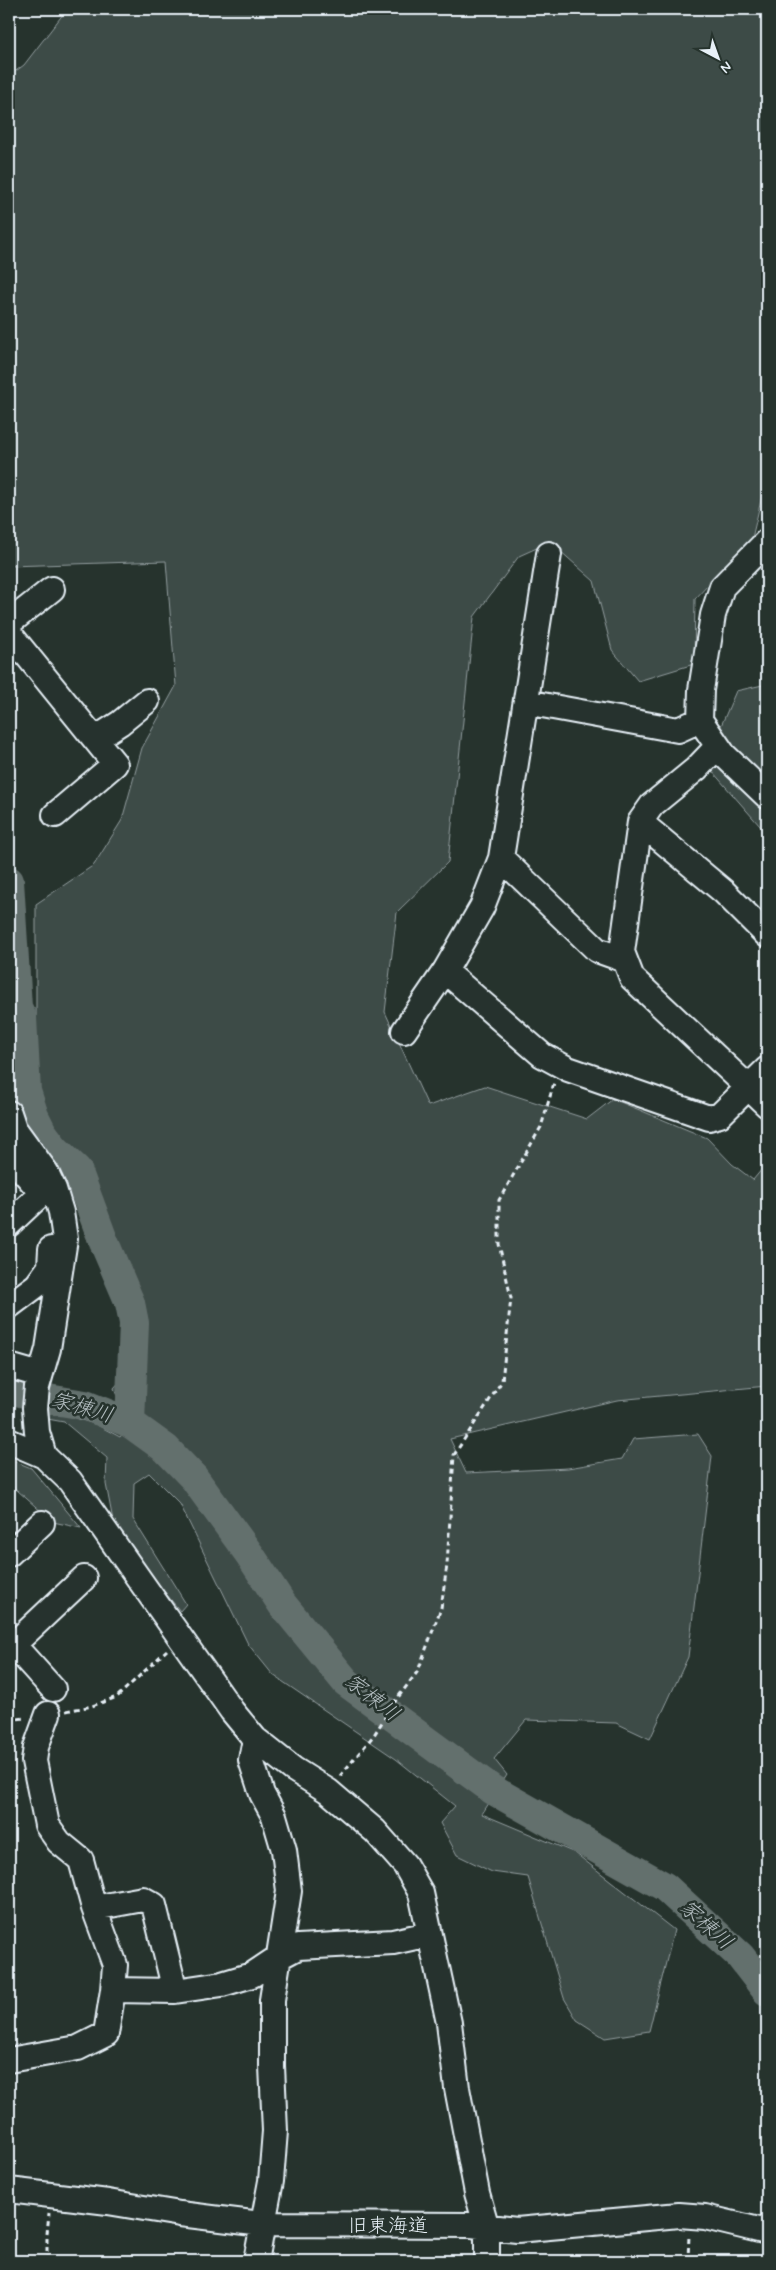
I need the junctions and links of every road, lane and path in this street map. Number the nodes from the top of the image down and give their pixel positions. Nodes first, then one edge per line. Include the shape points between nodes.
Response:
1 (767, 541) edge
2 (549, 554) dead end
3 (52, 589) dead end
4 (9, 623) edge
5 (9, 633) edge
6 (147, 701) dead end
7 (526, 702) junction
8 (700, 720) junction
9 (95, 739) junction
10 (717, 746) junction
11 (767, 796) edge
12 (55, 814) dead end
13 (640, 822) junction
14 (501, 858) junction
15 (767, 935) edge
16 (625, 960) junction
17 (445, 971) junction
18 (404, 1031) dead end
19 (767, 1069) edge
20 (554, 1081) dead end
21 (750, 1088) junction
22 (767, 1105) edge
23 (9, 1113) edge
24 (9, 1155) edge
25 (42, 1193) junction
26 (9, 1224) edge
27 (9, 1306) edge
28 (9, 1366) edge
29 (37, 1390) junction
30 (9, 1441) edge
31 (44, 1456) junction
32 (42, 1523) dead end
33 (9, 1554) edge
34 (84, 1578) dead end
35 (181, 1636) junction
36 (11, 1643) edge
37 (53, 1689) dead end
38 (48, 1714) junction
39 (9, 1720) edge
40 (255, 1739) junction
41 (328, 1791) junction
42 (94, 1908) junction
43 (429, 1934) junction
44 (279, 1957) junction
45 (113, 1990) junction
46 (175, 1991) junction
47 (9, 2060) edge
48 (9, 2190) edge
49 (52, 2195) junction
50 (690, 2216) junction
51 (262, 2224) junction
52 (487, 2228) junction
53 (767, 2232) edge
54 (47, 2261) edge
55 (256, 2261) edge
56 (487, 2261) edge
57 (688, 2261) edge

1 - 8 street via 722,587 713,615 701,690
2 - 7 street
3 - 4 street
5 - 9 street
6 - 9 street
7 - 8 street via 678,730
7 - 14 street
8 - 10 street
9 - 12 street via 116,764
10 - 11 street
10 - 13 street via 696,769 652,805
13 - 15 street via 724,892
13 - 16 street via 622,952
14 - 16 street via 597,950
14 - 17 street via 482,907
16 - 21 street via 632,978
17 - 18 street
17 - 21 street via 542,1055 568,1069 709,1118 720,1115
19 - 21 street
20 - 41 path via 541,1127 499,1200 498,1244 511,1298 502,1381 454,1455 442,1600 418,1671 374,1735
21 - 22 street
23 - 29 street via 22,1142 46,1172 62,1212 65,1239 48,1349
24 - 25 street
25 - 26 street
25 - 27 street via 53,1230 50,1267 36,1285
28 - 29 street
29 - 31 street via 37,1432
30 - 31 street
31 - 35 street via 70,1482
32 - 33 street
34 - 36 street
35 - 38 path via 117,1697 92,1706
35 - 40 street
36 - 37 street
38 - 39 path
38 - 42 street via 34,1761 47,1825 59,1842 81,1860
40 - 41 street
40 - 44 street via 252,1760 284,1850 289,1891
41 - 43 street via 375,1831 405,1865 421,1893
42 - 45 street via 116,1965
42 - 46 street via 143,1899 154,1905
43 - 44 street via 393,1942 298,1947
43 - 52 street via 449,2023 457,2088 477,2193
44 - 46 street via 252,1975 222,1984
44 - 51 street via 272,2000 274,2139 271,2181
45 - 46 street
45 - 47 street via 106,2034 78,2048
48 - 49 street, 旧東海道
49 - 51 street, 旧東海道
49 - 54 path
50 - 52 street, 旧東海道 via 517,2230
50 - 53 street, 旧東海道
50 - 57 path
51 - 52 street, 旧東海道 via 471,2225
51 - 55 street
52 - 56 street

